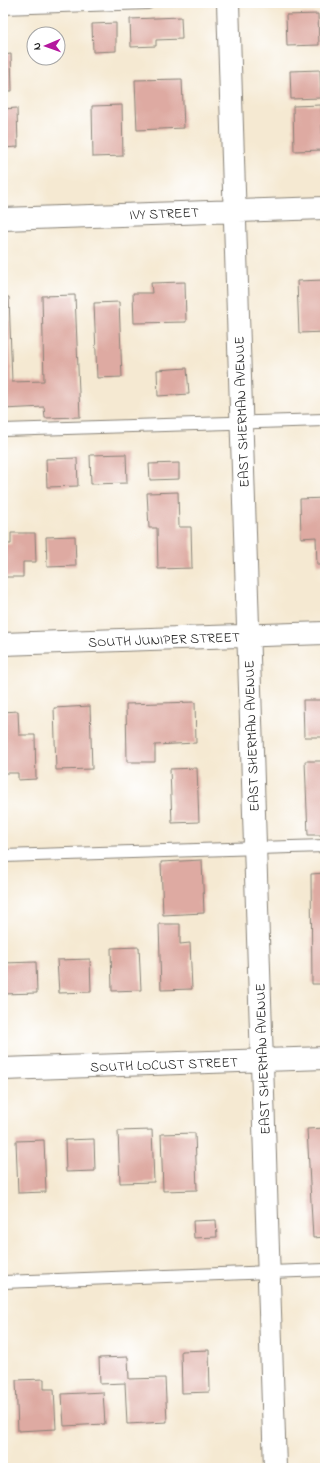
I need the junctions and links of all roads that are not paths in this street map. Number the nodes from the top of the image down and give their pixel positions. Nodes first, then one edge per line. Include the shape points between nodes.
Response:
1 (148, 3) edge
2 (228, 3) edge
3 (3, 8) edge
4 (325, 208) edge
5 (235, 211) junction
6 (3, 219) edge
7 (325, 420) edge
8 (242, 423) junction
9 (3, 430) edge
10 (325, 634) edge
11 (248, 636) junction
12 (3, 644) edge
13 (325, 846) edge
14 (255, 848) junction
15 (3, 856) edge
16 (325, 1058) edge
17 (262, 1061) junction
18 (3, 1068) edge
19 (325, 1270) edge
20 (269, 1272) junction
21 (3, 1282) edge
22 (275, 1468) edge

1 - 3 lane
2 - 5 street, EAST SHERMAN AVENUE
4 - 5 street, IVY STREET
5 - 6 street, IVY STREET
5 - 8 street, EAST SHERMAN AVENUE
7 - 8 lane
8 - 9 lane
8 - 11 street, EAST SHERMAN AVENUE
10 - 11 street, SOUTH JUNIPER STREET
11 - 12 street, SOUTH JUNIPER STREET
11 - 14 street, EAST SHERMAN AVENUE
13 - 14 lane
14 - 15 lane
14 - 17 street, EAST SHERMAN AVENUE
16 - 17 street, SOUTH LOCUST STREET
17 - 18 street, SOUTH LOCUST STREET
17 - 20 street, EAST SHERMAN AVENUE
19 - 20 lane
20 - 21 lane
20 - 22 street, EAST SHERMAN AVENUE

